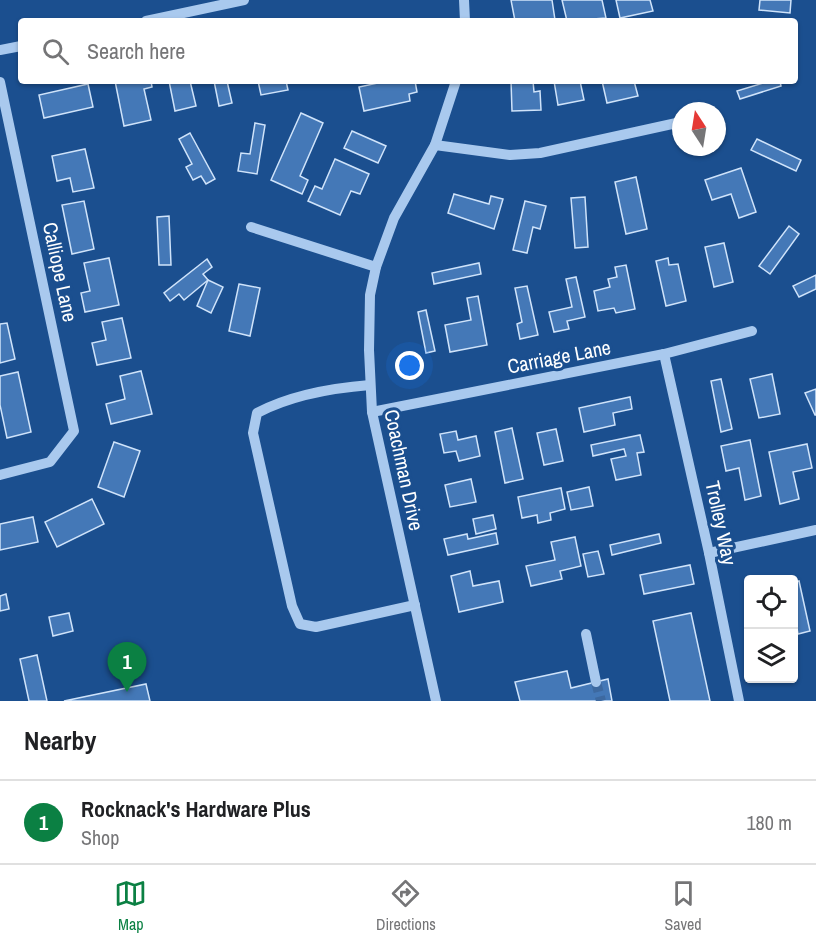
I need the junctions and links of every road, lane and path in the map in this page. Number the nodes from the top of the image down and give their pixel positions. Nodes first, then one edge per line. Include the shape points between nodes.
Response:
1 (244, 0) edge
2 (464, 0) edge
3 (160, 18) edge
4 (465, 18) edge
5 (18, 47) edge
6 (0, 50) edge
7 (0, 82) edge
8 (455, 84) edge
9 (672, 124) edge
10 (435, 145) junction
11 (251, 227) dead end
12 (376, 267) junction
13 (752, 330) dead end
14 (664, 354) junction
15 (370, 385) junction
16 (372, 412) junction
17 (0, 475) edge
18 (816, 530) edge
19 (709, 553) junction
20 (415, 604) junction
21 (586, 634) dead end
22 (596, 682) tunnel mouth
23 (436, 701) edge
24 (739, 701) edge

1 - 3 street
2 - 4 street
5 - 6 street
7 - 17 street, Calliope Lane via 74,431 50,462
8 - 10 street, Coachman Drive
9 - 10 street via 540,153 510,155
10 - 12 street, Coachman Drive via 394,218
11 - 12 street
12 - 15 street, Coachman Drive via 370,304
13 - 14 street, Carriage Lane
14 - 16 street, Carriage Lane
14 - 19 street, Trolley Way
15 - 16 street, Coachman Drive
15 - 20 street via 342,387 275,403 257,413 254,433 292,606 300,624 316,627
16 - 20 street, Coachman Drive
18 - 19 street
19 - 24 street, Trolley Way
20 - 23 street, Coachman Drive
21 - 22 street

